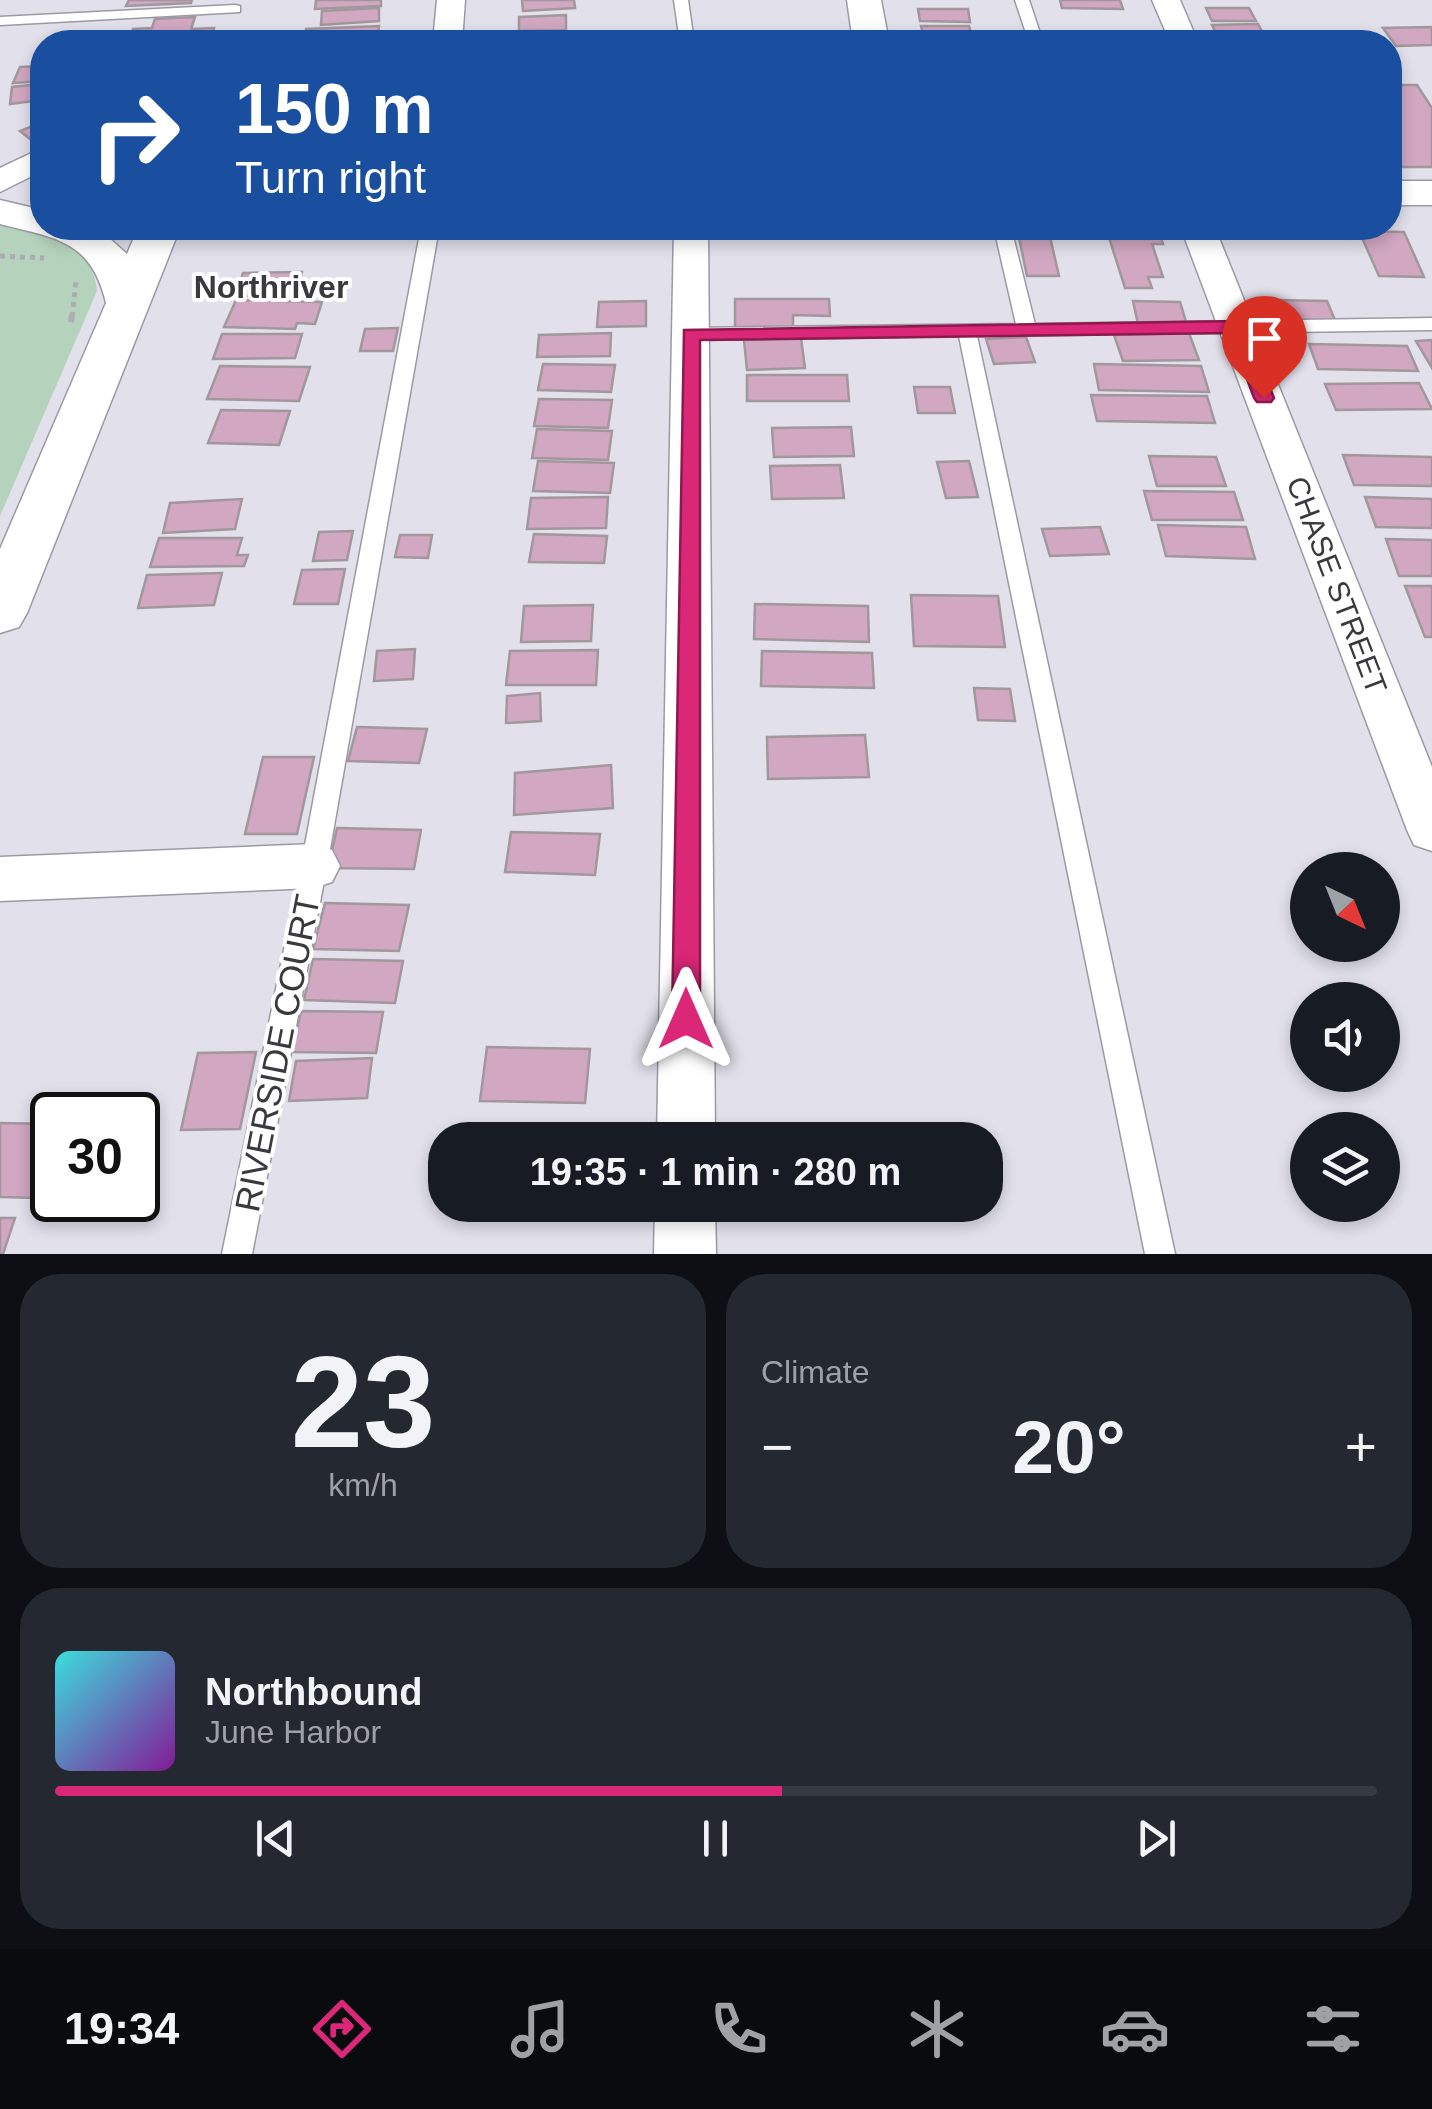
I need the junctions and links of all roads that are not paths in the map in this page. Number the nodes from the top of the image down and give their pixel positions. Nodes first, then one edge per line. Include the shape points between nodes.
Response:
1 (451, 0) edge
2 (681, 0) edge
3 (864, 0) edge
4 (1022, 0) edge
5 (1166, 0) edge
6 (236, 9) dead end
7 (0, 21) edge
8 (449, 30) edge
9 (685, 30) edge
10 (868, 30) edge
11 (1032, 30) edge
12 (1179, 30) edge
13 (30, 165) edge
14 (0, 182) edge
15 (1432, 193) edge
16 (1402, 194) edge
17 (0, 196) edge
18 (30, 200) edge
19 (0, 212) edge
20 (30, 225) edge
21 (69, 240) edge
22 (154, 240) edge
23 (428, 240) edge
24 (691, 240) edge
25 (1005, 240) edge
26 (1203, 240) edge
27 (129, 308) junction
28 (1432, 324) edge
29 (1237, 327) junction
30 (968, 330) junction
31 (1027, 330) junction
32 (690, 334) junction
33 (0, 613) edge
34 (1432, 830) edge
35 (314, 866) junction
36 (0, 879) edge
37 (686, 1122) edge
38 (685, 1222) edge
39 (237, 1254) edge
40 (685, 1254) edge
41 (1160, 1254) edge

1 - 8 street
2 - 9 lane
3 - 10 main road
4 - 11 lane
5 - 12 street
6 - 7 lane
13 - 14 street
15 - 16 main road
17 - 18 main road
19 - 20 main road
21 - 27 main road via 100,248 114,263
22 - 27 main road
23 - 35 lane
24 - 32 street
25 - 31 lane
26 - 29 street, CHASE STREET
27 - 33 main road
28 - 29 lane
29 - 31 lane
29 - 34 street, CHASE STREET
30 - 31 lane
30 - 32 lane
30 - 41 lane
32 - 37 street
35 - 36 street, RIVERSIDE COURT
35 - 39 lane, RIVERSIDE COURT
38 - 40 street

